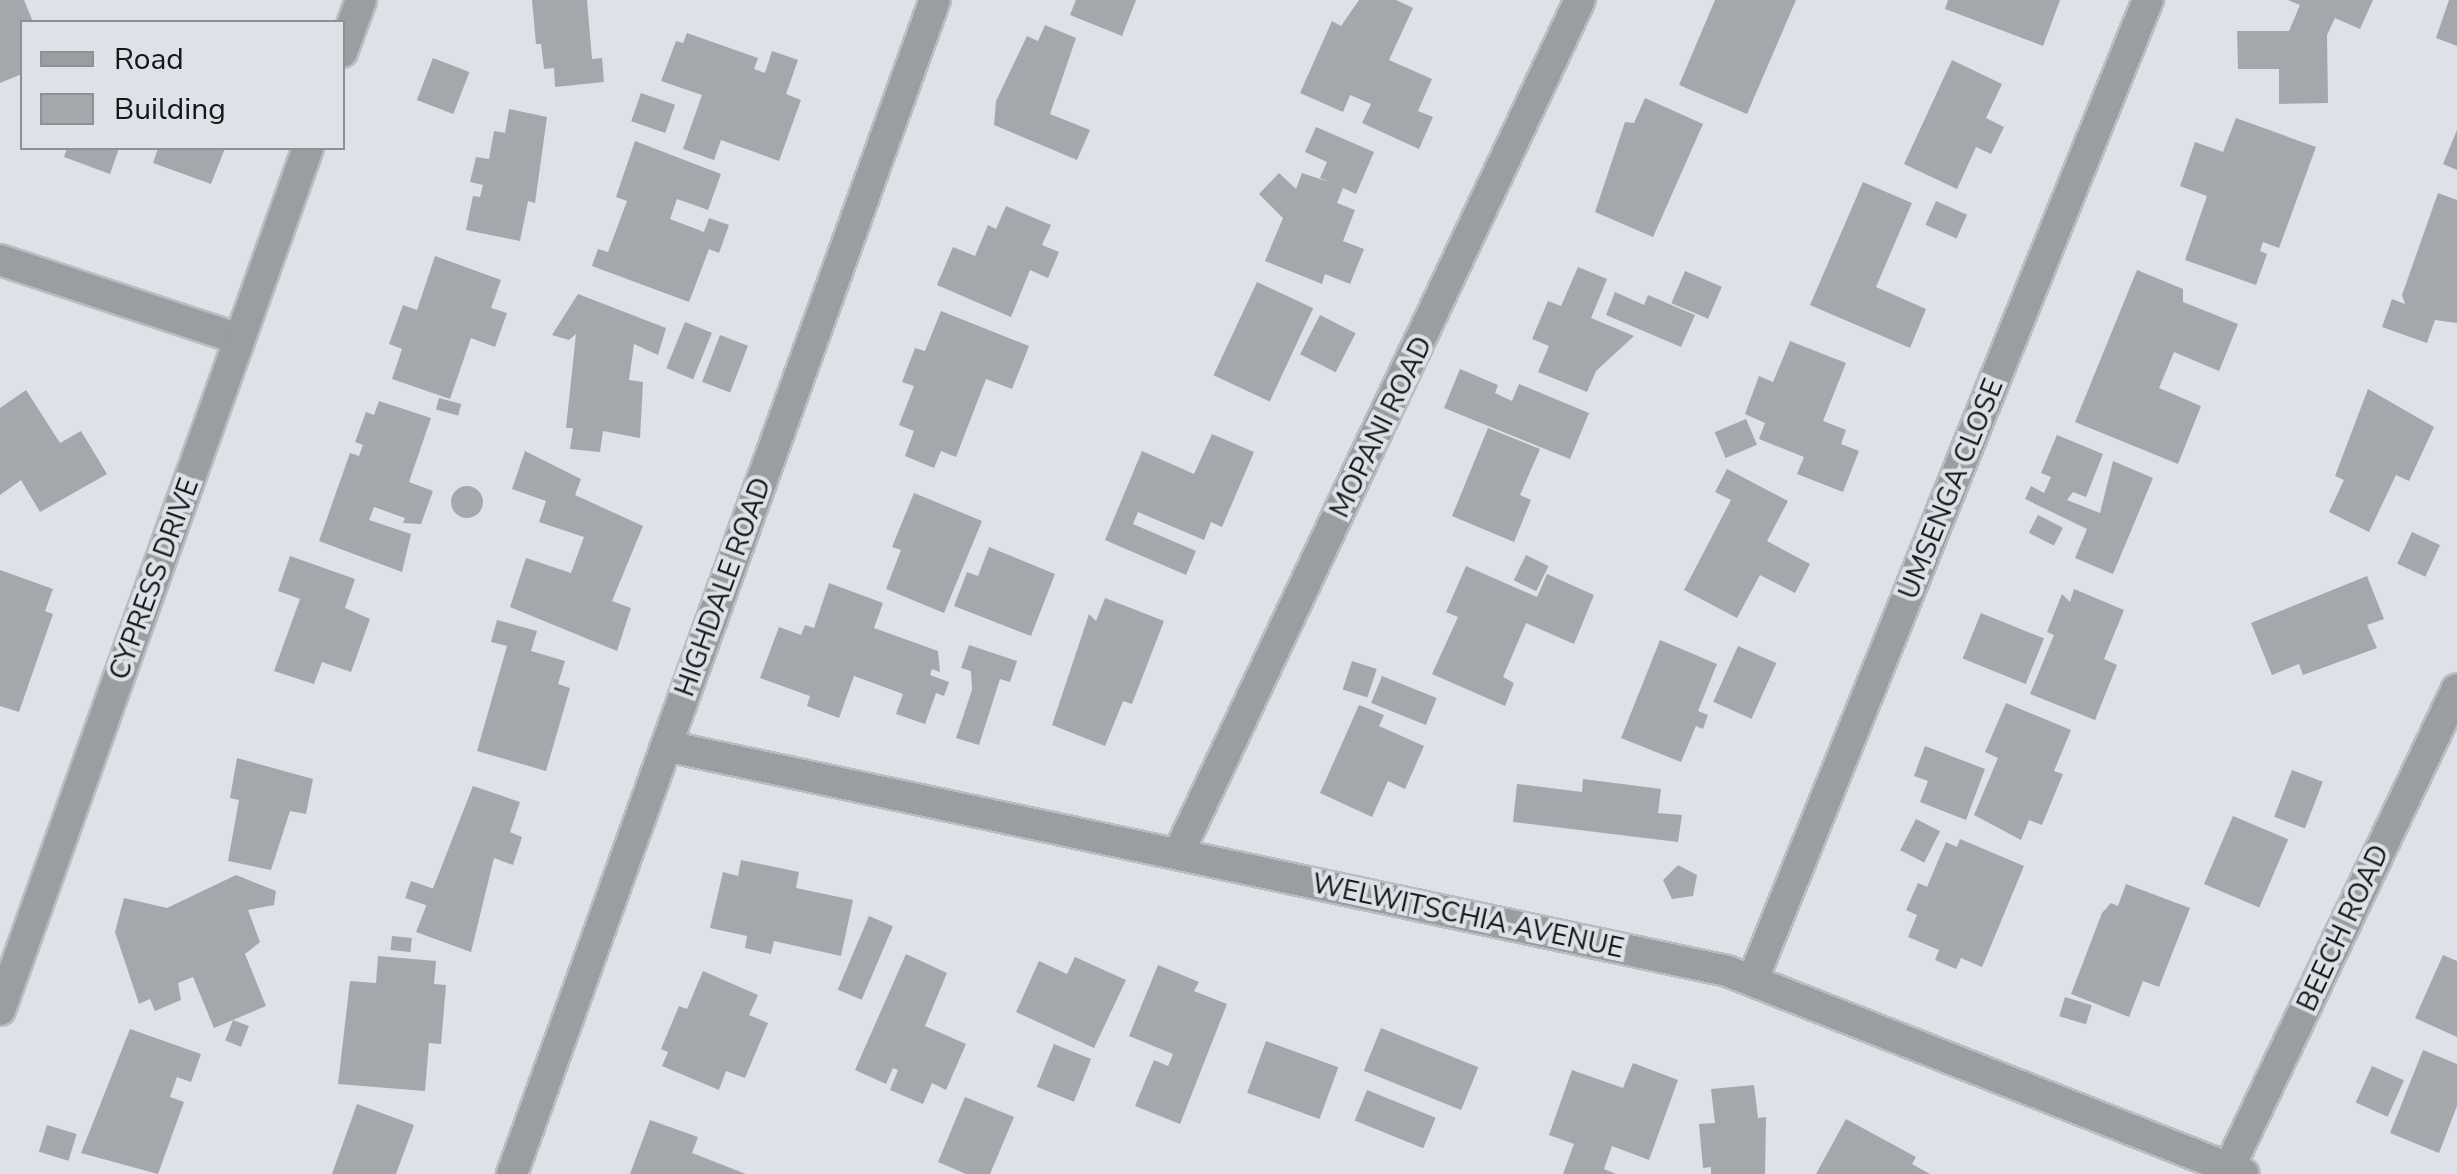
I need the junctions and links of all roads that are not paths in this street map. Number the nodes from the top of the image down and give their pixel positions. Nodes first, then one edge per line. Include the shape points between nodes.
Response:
1 (361, 0) edge
2 (935, 0) edge
3 (1580, 0) edge
4 (2148, 0) edge
5 (345, 44) edge
6 (307, 150) edge
7 (0, 260) edge
8 (239, 339) junction
9 (2457, 689) edge
10 (666, 746) junction
11 (1179, 852) junction
12 (1753, 979) junction
13 (0, 1010) edge
14 (2236, 1171) edge
15 (512, 1174) edge

1 - 5 street
2 - 10 street, HIGHDALE ROAD
3 - 11 street, MOPANI ROAD
4 - 12 street, UMSENGA CLOSE
6 - 8 street, CYPRESS DRIVE
7 - 8 street
8 - 13 street, CYPRESS DRIVE
9 - 14 street, BEECH ROAD
10 - 11 street, WELWITSCHIA AVENUE
10 - 15 street, HIGHDALE ROAD
11 - 12 street, WELWITSCHIA AVENUE
12 - 14 street, WELWITSCHIA AVENUE

